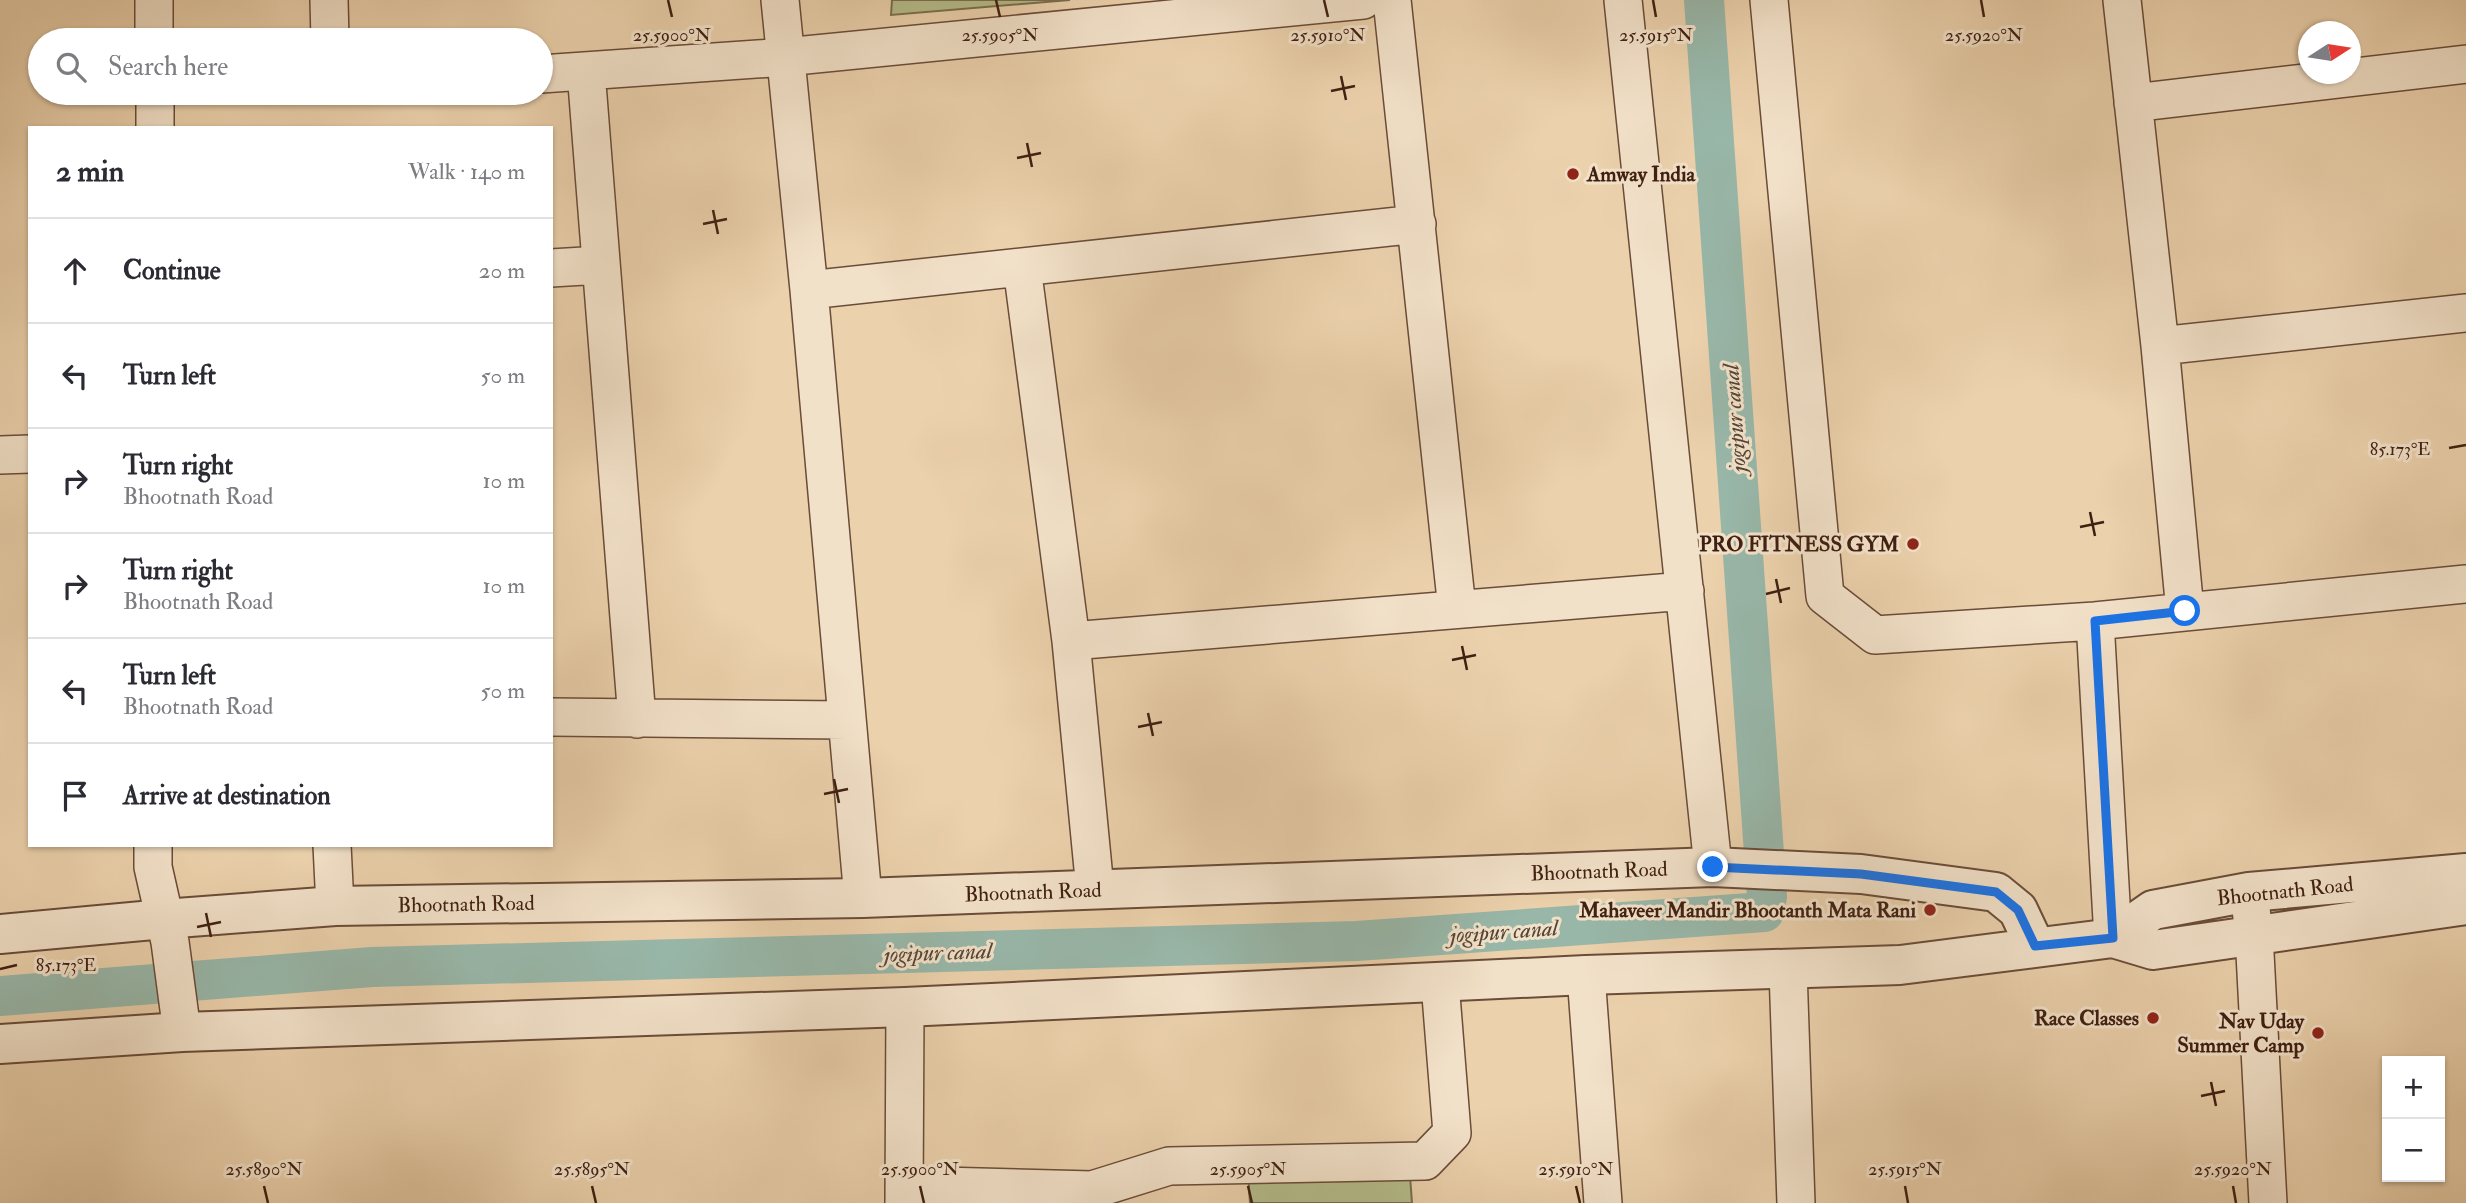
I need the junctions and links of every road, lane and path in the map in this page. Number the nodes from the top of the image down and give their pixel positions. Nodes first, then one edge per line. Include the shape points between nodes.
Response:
1 (154, 0) edge
2 (329, 0) edge
3 (780, 0) edge
4 (1363, 0) edge
5 (1392, 0) edge
6 (1623, 0) edge
7 (1769, 0) edge
8 (2122, 0) edge
9 (154, 28) edge
10 (330, 28) edge
11 (785, 57) junction
12 (2466, 64) edge
13 (586, 71) junction
14 (553, 73) edge
15 (2133, 103) junction
16 (155, 105) edge
17 (155, 126) edge
18 (1417, 224) junction
19 (601, 265) junction
20 (1022, 267) junction
21 (553, 268) edge
22 (808, 290) junction
23 (2466, 313) edge
24 (2160, 346) junction
25 (28, 454) edge
26 (0, 456) edge
27 (2466, 584) edge
28 (1685, 591) junction
29 (1457, 609) junction
30 (2185, 611) junction
31 (2095, 621) junction
32 (1071, 641) junction
33 (553, 717) edge
34 (637, 719) junction
35 (847, 720) junction
36 (153, 847) edge
37 (332, 847) edge
38 (1729, 868) junction
39 (2466, 873) edge
40 (1095, 889) junction
41 (2249, 892) junction
42 (863, 898) junction
43 (2466, 905) edge
44 (335, 906) junction
45 (167, 931) junction
46 (0, 934) edge
47 (2254, 934) junction
48 (2113, 938) junction
49 (2035, 946) junction
50 (1788, 970) junction
51 (1586, 975) junction
52 (1440, 983) junction
53 (905, 1007) junction
54 (180, 1015) junction
55 (0, 1044) edge
56 (904, 1194) edge
57 (1092, 1197) edge
58 (1603, 1203) edge
59 (1796, 1203) edge
60 (2268, 1203) edge

1 - 9 street
2 - 10 street
3 - 11 street
4 - 11 street
5 - 18 street
6 - 28 street
7 - 31 street via 1825,596 1875,635
8 - 15 street
11 - 13 street
11 - 22 street
12 - 15 street
13 - 14 street
13 - 19 street
15 - 24 street
16 - 17 street
18 - 20 street
18 - 29 street
19 - 21 street
19 - 34 street
20 - 22 street
20 - 32 street
22 - 35 street
23 - 24 street
24 - 30 street
25 - 26 street
27 - 30 street
28 - 29 street
28 - 38 street
29 - 32 street
30 - 31 street
31 - 48 street
32 - 40 street
33 - 34 street
34 - 35 street
35 - 42 street
36 - 45 street
37 - 44 street
38 - 40 street, Bhootnath Road
38 - 49 street, Bhootnath Road via 1861,874 1996,892 2018,910
39 - 41 street, Bhootnath Road
40 - 42 street, Bhootnath Road
41 - 47 street
41 - 48 street, Bhootnath Road via 2153,910
42 - 44 street, Bhootnath Road
43 - 47 street, Bhootnath Road
44 - 45 street, Bhootnath Road
45 - 46 street, Bhootnath Road
45 - 54 street
47 - 48 street, Bhootnath Road via 2153,950
47 - 60 street
48 - 49 street, Bhootnath Road
49 - 50 street, Bhootnath Road via 1900,965
50 - 51 street, Bhootnath Road
50 - 59 street
51 - 52 street, Bhootnath Road
51 - 58 street
52 - 53 street, Bhootnath Road
52 - 57 street via 1452,1133 1425,1161 1169,1166
53 - 54 street, Bhootnath Road
53 - 56 street
54 - 55 street, Bhootnath Road
56 - 57 street

